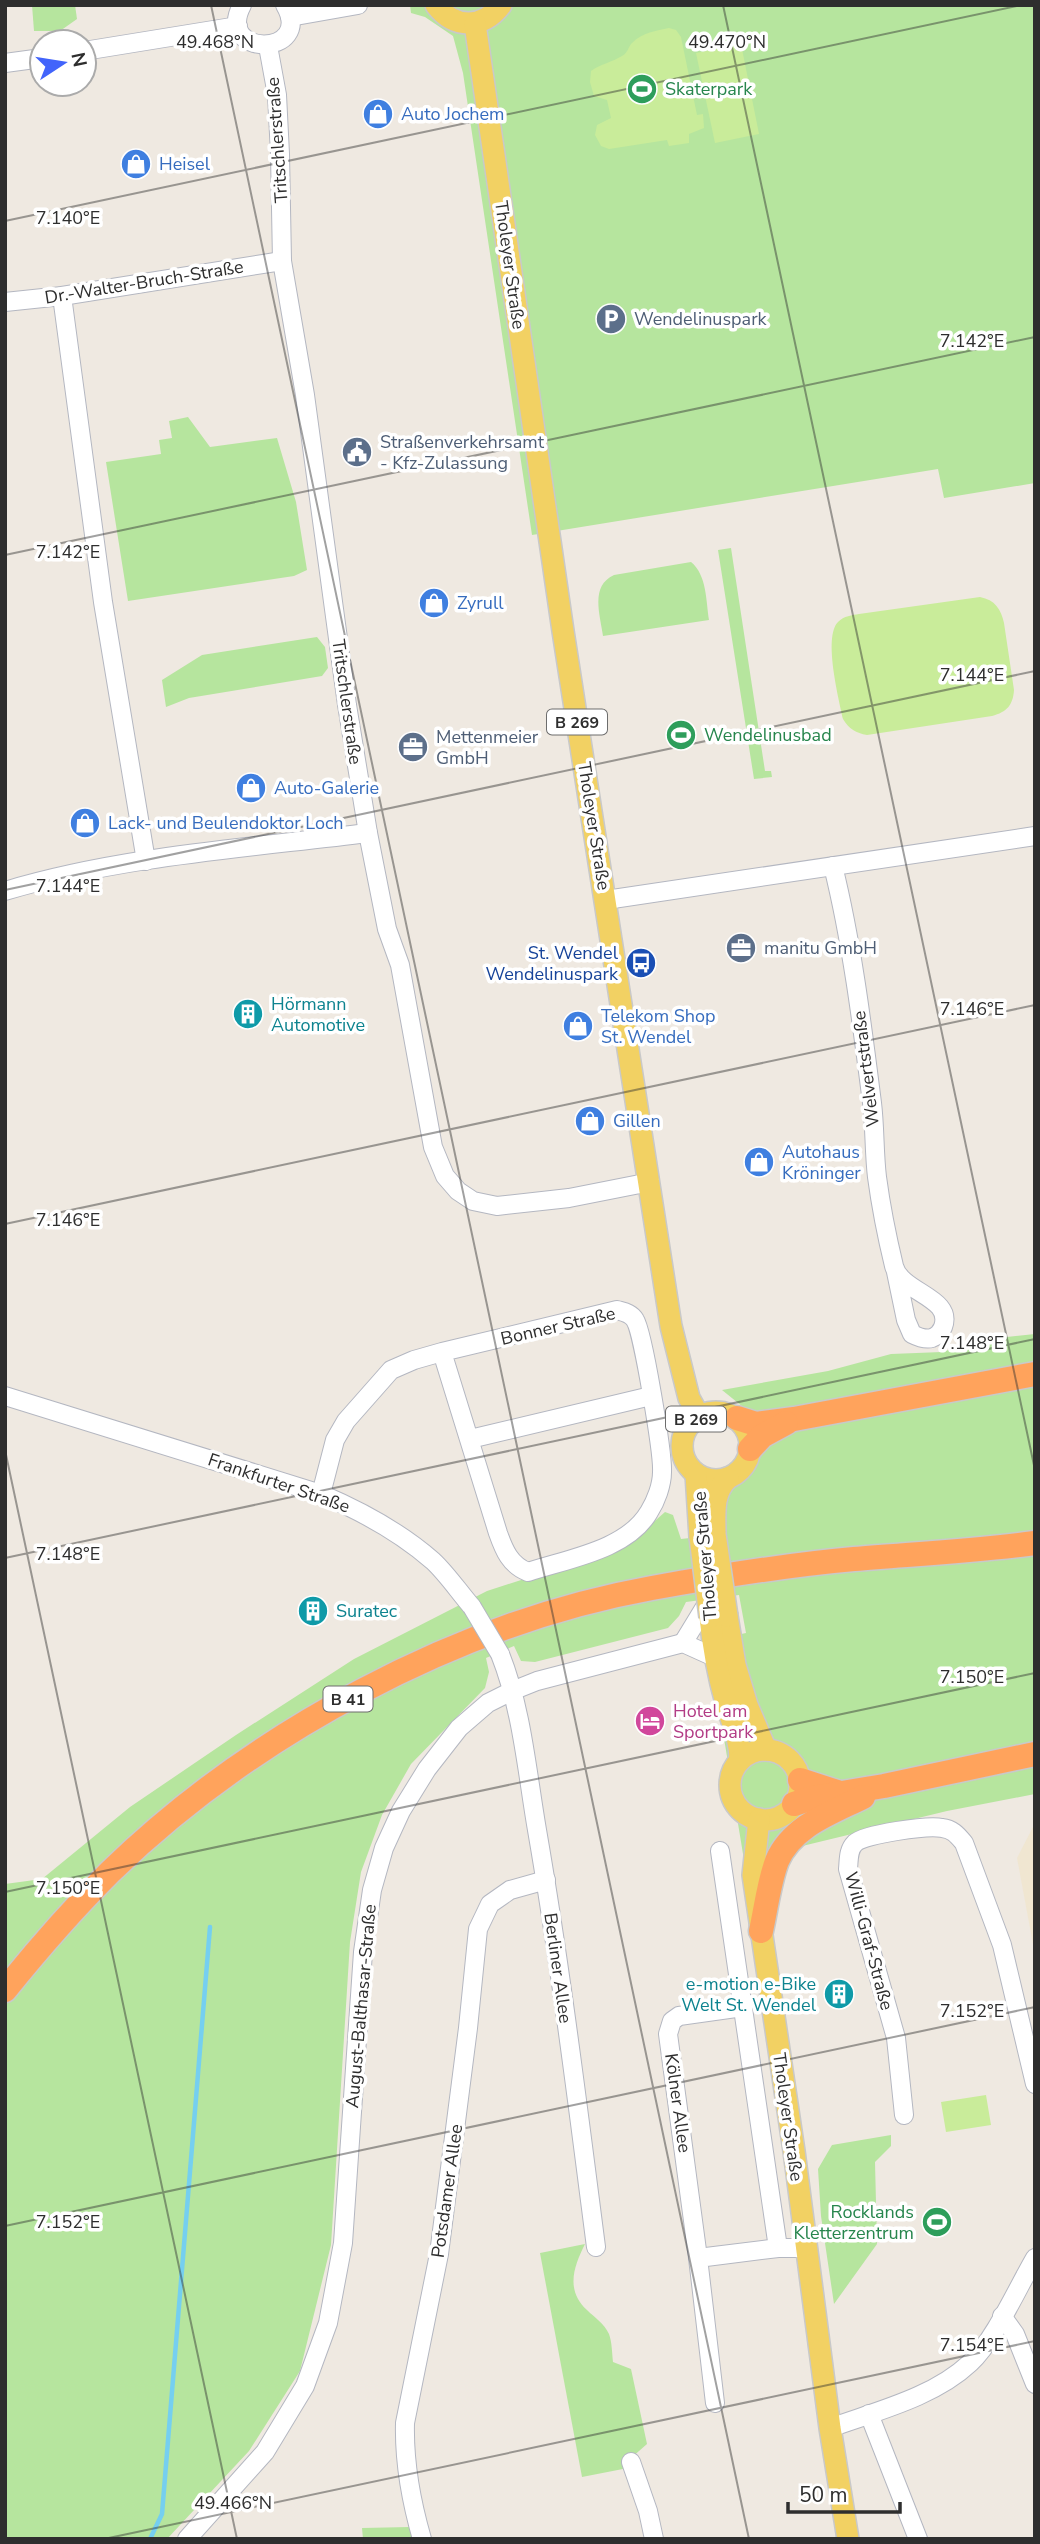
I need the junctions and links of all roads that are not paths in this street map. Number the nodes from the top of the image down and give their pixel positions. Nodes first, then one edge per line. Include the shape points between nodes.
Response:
1 (242, 5) edge
2 (358, 5) edge
3 (436, 5) edge
4 (501, 5) edge
5 (288, 11) edge
6 (475, 23) junction
7 (238, 26) junction
8 (268, 46) junction
9 (98, 49) edge
10 (28, 60) edge
11 (5, 63) edge
12 (282, 261) junction
13 (62, 296) junction
14 (5, 302) edge
15 (368, 833) junction
16 (1035, 836) edge
17 (146, 861) junction
18 (833, 866) junction
19 (5, 891) edge
20 (606, 900) junction
21 (650, 1182) junction
22 (896, 1272) dead end
23 (442, 1352) junction
24 (1030, 1378) edge
25 (5, 1396) edge
26 (651, 1396) junction
27 (699, 1416) junction
28 (737, 1418) junction
29 (794, 1419) junction
30 (470, 1439) junction
31 (750, 1448) junction
32 (696, 1474) junction
33 (728, 1478) junction
34 (321, 1494) junction
35 (1035, 1535) edge
36 (708, 1536) junction
37 (1035, 1543) edge
38 (996, 1548) junction
39 (1035, 1555) edge
40 (715, 1612) junction
41 (683, 1643) junction
42 (714, 1657) junction
43 (512, 1691) junction
44 (766, 1749) junction
45 (1035, 1754) edge
46 (740, 1760) junction
47 (800, 1780) junction
48 (884, 1786) junction
49 (842, 1792) junction
50 (794, 1804) junction
51 (759, 1819) junction
52 (720, 1851) dead end
53 (546, 1880) junction
54 (761, 1931) junction
55 (5, 1990) edge
56 (743, 2007) junction
57 (1035, 2084) edge
58 (905, 2115) dead end
59 (596, 2247) dead end
60 (778, 2248) junction
61 (805, 2248) junction
62 (698, 2258) junction
63 (1035, 2258) edge
64 (1002, 2316) junction
65 (1035, 2384) edge
66 (715, 2403) dead end
67 (869, 2414) junction
68 (830, 2428) junction
69 (632, 2462) dead end
70 (187, 2539) edge
71 (422, 2539) edge
72 (654, 2539) edge
73 (848, 2539) edge
74 (918, 2539) edge

1 - 7 street
2 - 5 street
3 - 6 main road via 452,20
4 - 6 main road
5 - 8 street via 287,33
6 - 20 main road, Tholeyer Straße / B 269
7 - 8 street via 253,44
7 - 9 street
8 - 12 street, Tritschlerstraße via 280,142
10 - 11 street
12 - 13 street, Dr.-Walter-Bruch-Straße
12 - 15 street, Tritschlerstraße
13 - 14 street, Dr.-Walter-Bruch-Straße
13 - 17 street via 103,601
15 - 17 street
15 - 21 street, Tritschlerstraße via 387,929 400,965 433,1147 445,1176 473,1201 497,1206
16 - 18 street
17 - 19 street
18 - 20 street
18 - 22 street, Welvertstraße via 854,975 877,1176
20 - 21 main road, Tholeyer Straße / B 269
21 - 27 main road, Tholeyer Straße / B 269 via 671,1326 689,1398
23 - 26 street, Bonner Straße via 617,1310 627,1312 640,1332
23 - 30 street, Bonner Straße
23 - 34 street, Bonner Straße via 391,1370 346,1421 335,1440
24 - 29 highway
25 - 34 street, Frankfurter Straße
26 - 30 street
26 - 30 street, Bonner Straße via 662,1472 649,1513 615,1544 528,1572 506,1554
27 - 28 main road, B 269 via 722,1412
27 - 32 main road, B 269 via 690,1423 681,1444 683,1456
28 - 29 highway via 756,1424
28 - 31 main road, B 269
29 - 31 highway
31 - 33 main road, B 269 via 743,1466
32 - 33 main road
32 - 36 main road, Tholeyer Straße / B 269
33 - 36 main road, Tholeyer Straße / B 269 via 720,1486
34 - 43 street, Frankfurter Straße, bridge via 392,1530 434,1562 472,1607 500,1654
35 - 38 highway
36 - 40 main road, Tholeyer Straße / B 269, bridge
37 - 38 highway, B 41
38 - 39 highway
38 - 55 highway, B 41 via 778,1567 649,1588 576,1605 418,1664 334,1706 256,1753 184,1809 111,1871
40 - 41 street
40 - 42 main road, Tholeyer Straße / B 269
40 - 44 main road, Tholeyer Straße / B 269
41 - 42 street
41 - 43 street, August-Balthasar-Straße
42 - 46 main road, Tholeyer Straße / B 269 via 739,1738
43 - 53 street, Berliner Allee
43 - 70 street, August-Balthasar-Straße via 488,1703 459,1728 427,1769 384,1848 363,1952 343,2243 328,2323 305,2386 265,2452
44 - 46 main road
44 - 47 main road via 789,1759
45 - 48 highway
46 - 51 main road, B 269 via 731,1779 734,1800 748,1816
47 - 49 highway
47 - 50 main road
48 - 49 highway
48 - 54 highway via 810,1824 791,1839 778,1861
49 - 50 highway
50 - 51 main road via 779,1817
51 - 54 main road, Tholeyer Straße via 753,1875
52 - 56 street
53 - 59 street, Berliner Allee
53 - 71 street, Potsdamer Allee via 510,1890 490,1904 478,1929 439,2254 405,2423 408,2476
54 - 61 main road, Tholeyer Straße
56 - 60 street
56 - 62 street, Kölner Allee via 678,2016 668,2034
57 - 58 street, Willi-Graf-Straße via 1002,1945 964,1843 941,1827 875,1834 849,1850 848,1869 896,2038
60 - 61 street
60 - 62 street
61 - 68 main road, Tholeyer Straße
62 - 66 street, Kölner Allee
63 - 64 street
64 - 65 street via 1015,2334
64 - 67 street via 983,2348 958,2372
67 - 68 street
67 - 74 street
68 - 73 main road, Tholeyer Straße
69 - 72 street

